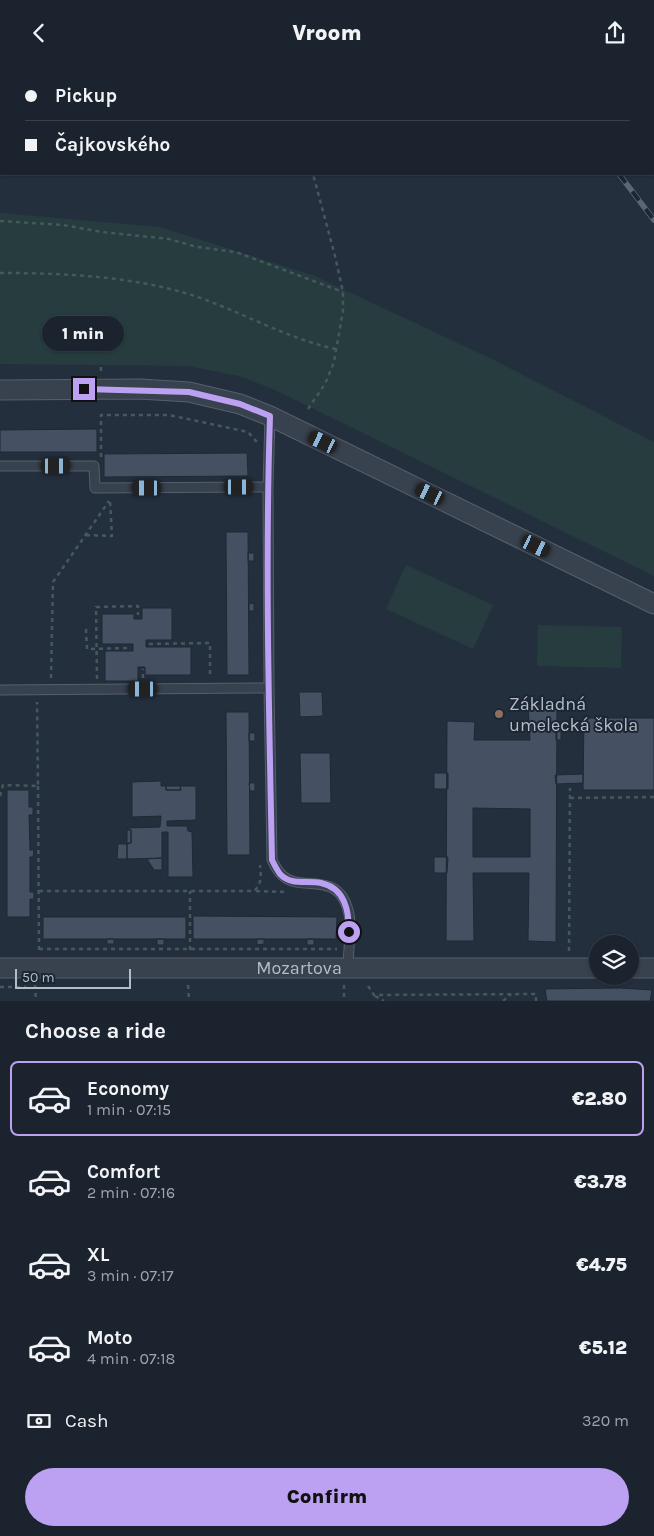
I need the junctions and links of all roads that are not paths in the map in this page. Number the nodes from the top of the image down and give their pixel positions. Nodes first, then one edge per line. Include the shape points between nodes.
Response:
1 (0, 390) edge
2 (270, 416) junction
3 (0, 466) edge
4 (268, 487) junction
5 (654, 604) edge
6 (269, 688) junction
7 (0, 690) edge
8 (0, 967) edge
9 (639, 968) edge
10 (654, 968) edge
11 (589, 969) edge
12 (348, 979) junction

1 - 2 street via 189,392 240,404
2 - 4 lane
2 - 5 street
3 - 4 lane via 94,466 95,488
4 - 6 lane
6 - 7 lane
6 - 12 lane via 272,860 280,874 294,882 321,883 334,889 345,901 349,916
8 - 12 street, Mozartova via 38,958
9 - 10 street
11 - 12 street, Mozartova

